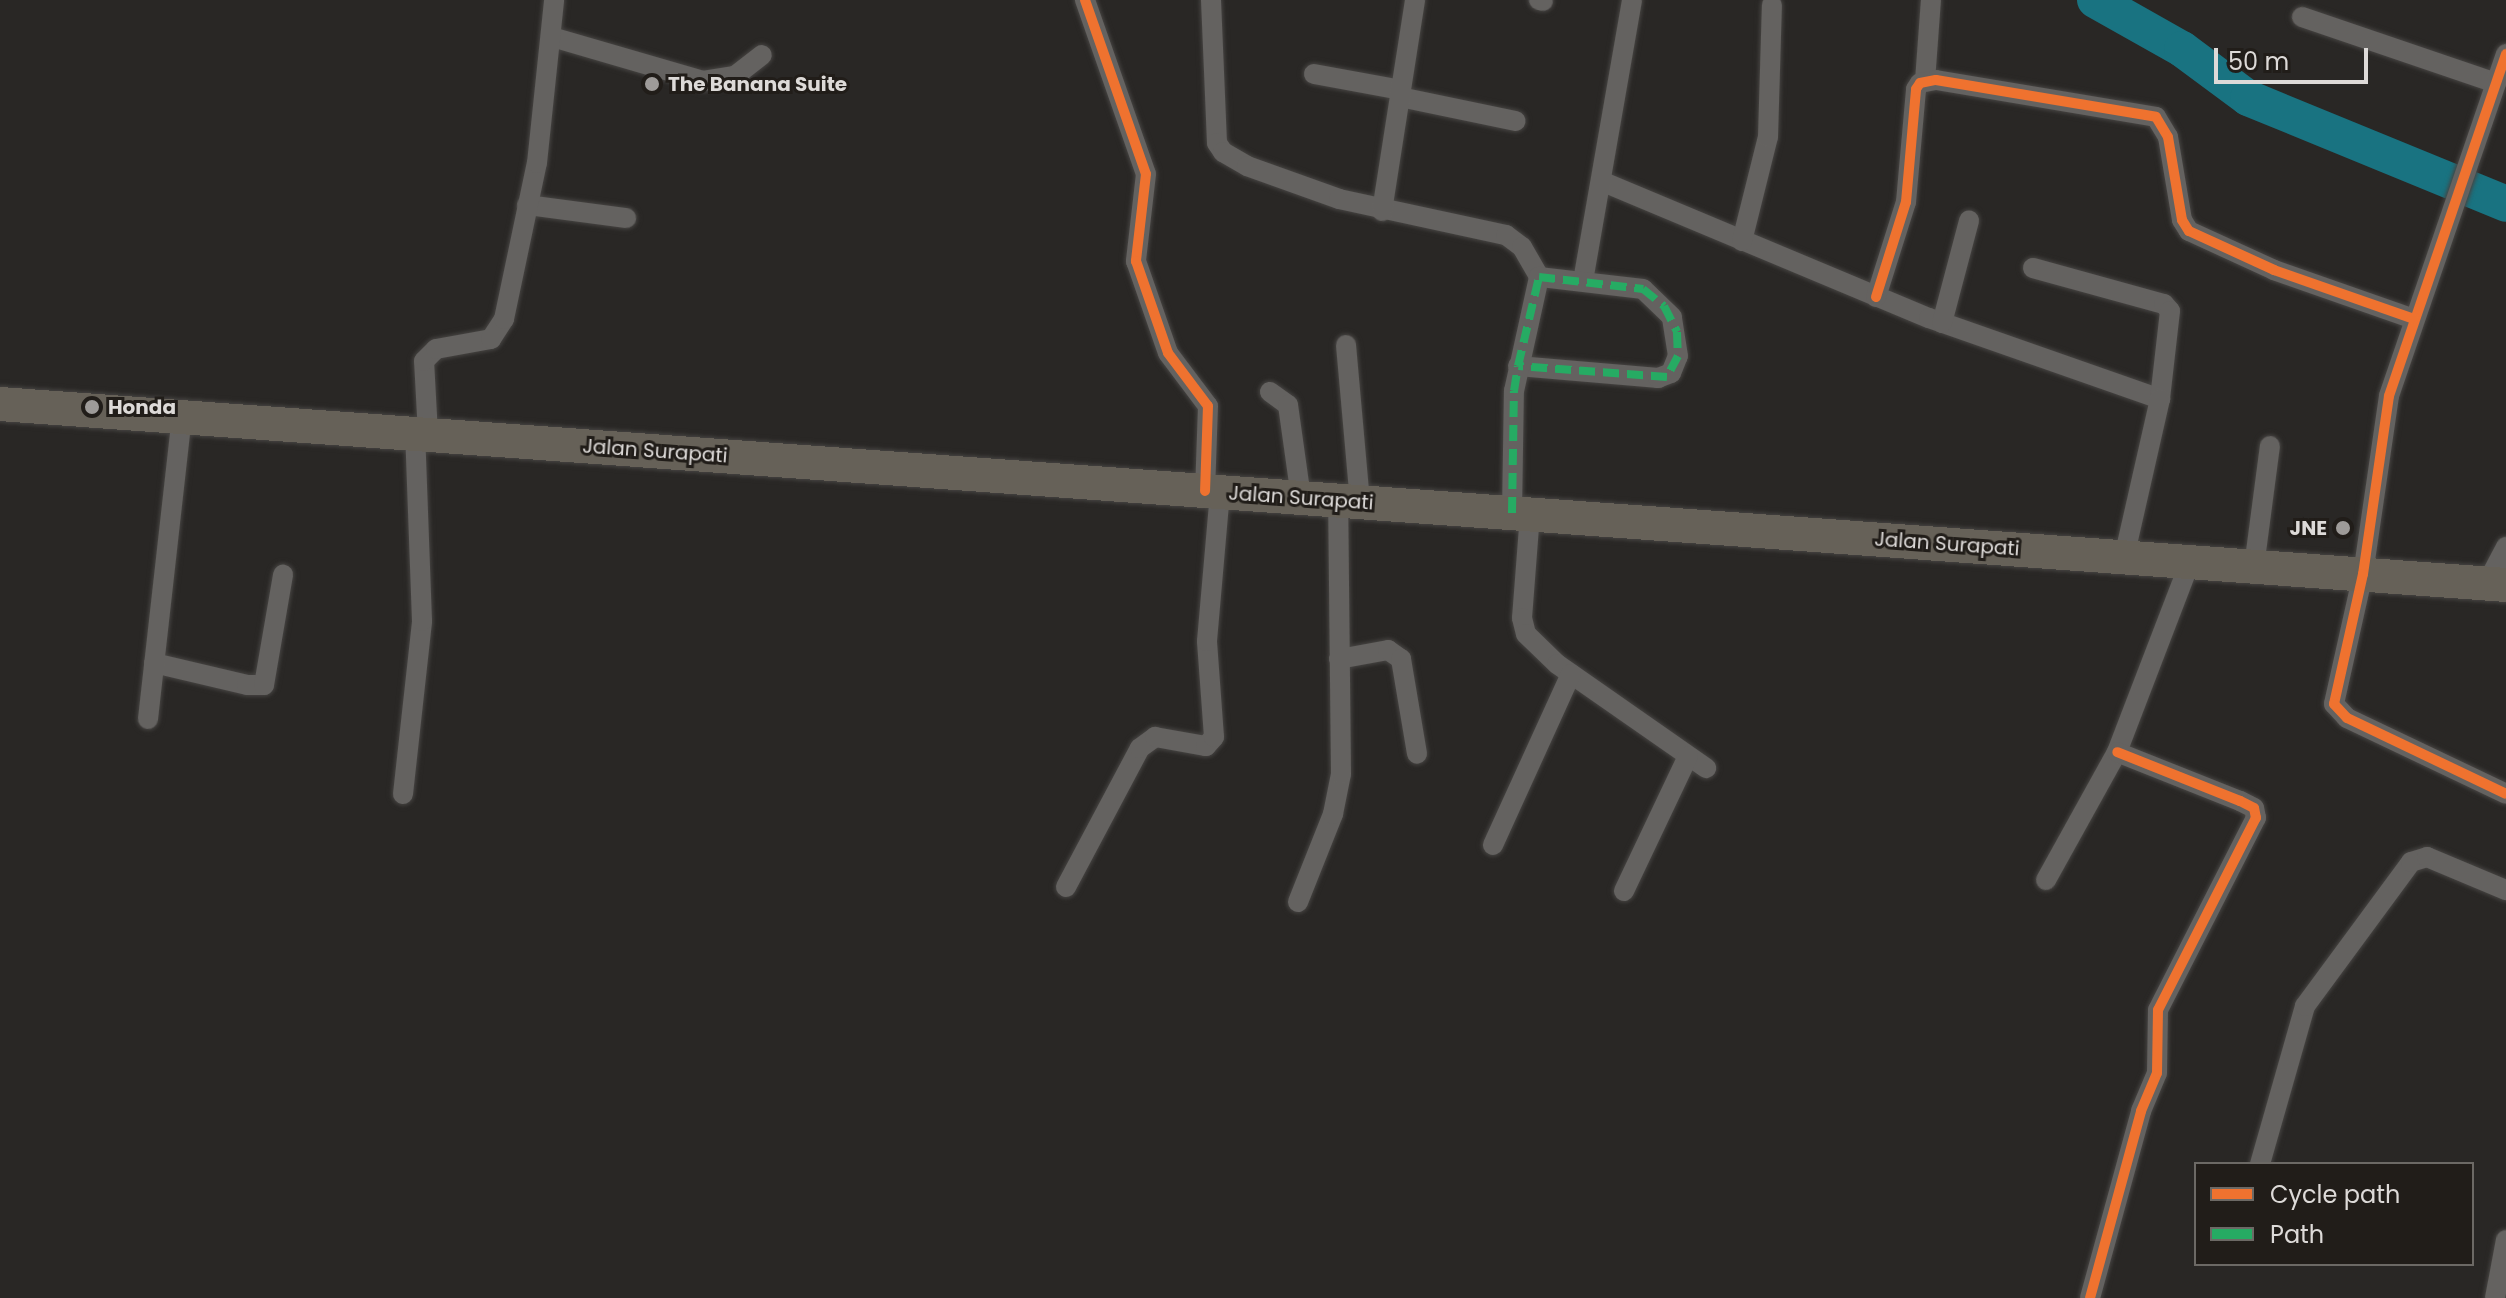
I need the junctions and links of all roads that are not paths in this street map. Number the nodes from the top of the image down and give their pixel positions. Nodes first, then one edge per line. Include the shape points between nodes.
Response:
1 (554, 0) edge
2 (1085, 0) edge
3 (1211, 0) edge
4 (1415, 0) edge
5 (1632, 0) edge
6 (1931, 0) edge
7 (1772, 5) dead end
8 (2302, 17) dead end
9 (552, 37) junction
10 (2506, 54) edge
11 (762, 55) dead end
12 (1314, 74) dead end
13 (1925, 81) junction
14 (2496, 83) junction
15 (1401, 93) junction
16 (1516, 121) dead end
17 (1601, 181) junction
18 (527, 205) junction
19 (1382, 211) junction
20 (626, 218) dead end
21 (1969, 221) dead end
22 (1742, 241) junction
23 (2033, 268) dead end
24 (1539, 277) junction
25 (1583, 281) junction
26 (1876, 297) junction
27 (2414, 319) junction
28 (1942, 323) junction
29 (1346, 345) dead end
30 (1518, 366) junction
31 (1270, 392) dead end
32 (2160, 399) junction
33 (0, 404) edge
34 (182, 416) junction
35 (422, 433) junction
36 (2270, 446) dead end
37 (1212, 491) junction
38 (1301, 498) junction
39 (1349, 501) junction
40 (1521, 514) junction
41 (2506, 547) edge
42 (2124, 557) junction
43 (2190, 562) junction
44 (2254, 567) junction
45 (2363, 574) junction
46 (283, 575) dead end
47 (2497, 584) edge
48 (1339, 659) junction
49 (154, 663) junction
50 (1571, 674) junction
51 (148, 719) dead end
52 (2117, 752) junction
53 (1417, 754) dead end
54 (1688, 756) junction
55 (1706, 768) dead end
56 (403, 794) dead end
57 (2506, 794) edge
58 (1493, 845) dead end
59 (2046, 880) dead end
60 (1066, 887) dead end
61 (2506, 890) edge
62 (1624, 891) dead end
63 (1298, 902) dead end
64 (2261, 1162) edge
65 (2506, 1240) edge
66 (2090, 1298) edge
67 (2495, 1298) edge

1 - 9 street
2 - 37 street via 1146,174 1136,261 1168,353 1208,406
3 - 19 street via 1219,147 1272,176
4 - 15 street
5 - 17 street
6 - 13 street
7 - 22 street via 1768,137
8 - 14 street
9 - 11 street via 703,81 735,76
9 - 18 street
10 - 14 street
12 - 15 street
13 - 26 street via 1916,89 1906,202
13 - 27 street via 2156,117 2168,137 2182,220 2189,231 2274,270
14 - 27 street
15 - 16 street
15 - 19 street
17 - 22 street
17 - 25 street
18 - 20 street
18 - 35 street via 501,329 491,339 436,349 424,361
19 - 24 street via 1506,235 1522,247
21 - 28 street
22 - 26 street
23 - 32 street via 2168,307 2173,324
24 - 25 street
24 - 30 street
25 - 30 street via 1643,289 1664,306 1677,332 1678,356 1671,373 1658,378
26 - 28 street
27 - 45 street via 2389,396
28 - 32 street
29 - 39 street
30 - 40 street
31 - 38 street via 1288,405
32 - 42 street
33 - 34 highway, Jalan Surapati
34 - 35 highway, Jalan Surapati
34 - 49 street
35 - 37 highway, Jalan Surapati
35 - 56 street via 422,621
36 - 44 street
37 - 38 highway, Jalan Surapati
37 - 60 street via 1207,641 1214,737 1206,746 1155,737 1140,748
38 - 39 highway, Jalan Surapati
39 - 40 highway, Jalan Surapati
39 - 48 street
40 - 42 highway, Jalan Surapati
40 - 50 street via 1522,618 1533,642
41 - 47 street
42 - 43 highway, Jalan Surapati
43 - 44 highway, Jalan Surapati
43 - 52 street
44 - 45 highway, Jalan Surapati
45 - 47 highway, Jalan Surapati
45 - 57 street via 2335,694 2338,712
46 - 49 street via 264,685
48 - 53 street via 1388,650 1401,659
48 - 63 street via 1341,774 1333,814
49 - 51 street
50 - 54 street
50 - 58 street
52 - 59 street
52 - 66 street via 2240,801 2254,808 2256,818 2155,1019 2157,1073 2141,1111
54 - 55 street
54 - 62 street
61 - 64 street via 2427,857 2411,862 2305,1006
65 - 67 street

